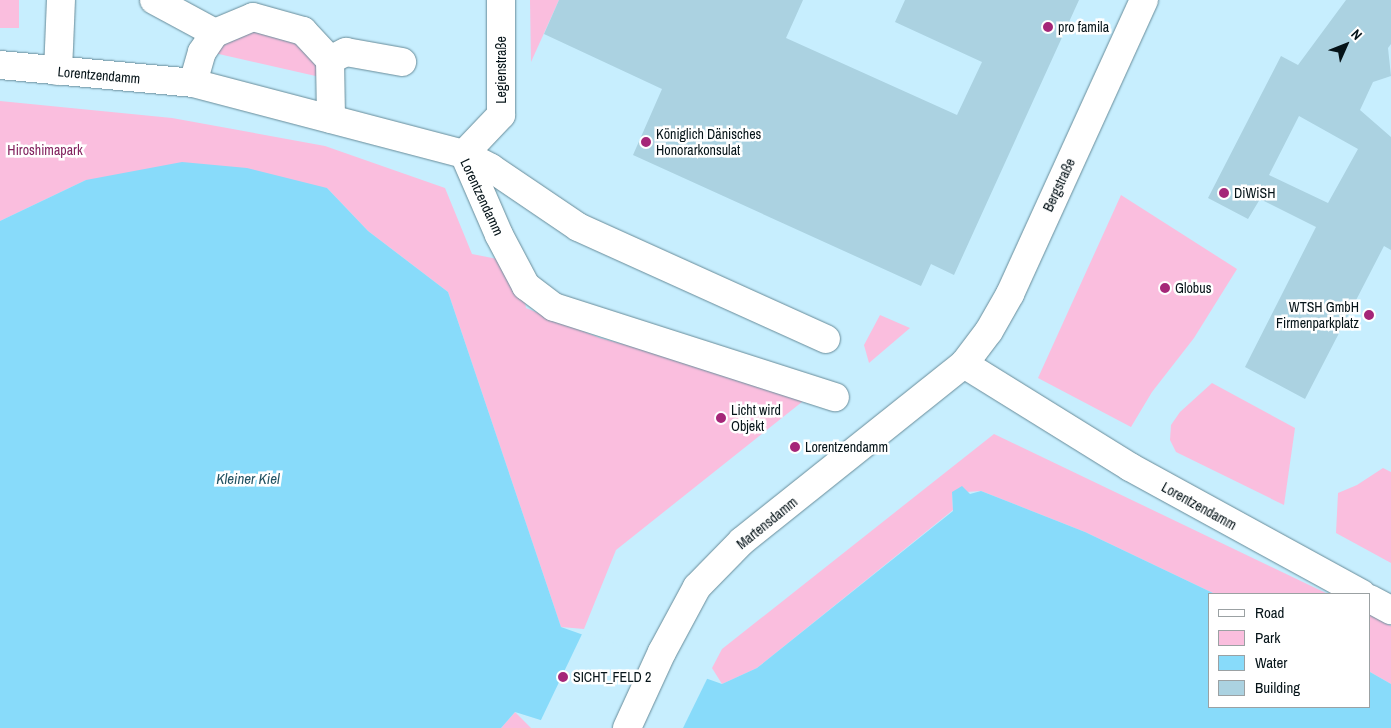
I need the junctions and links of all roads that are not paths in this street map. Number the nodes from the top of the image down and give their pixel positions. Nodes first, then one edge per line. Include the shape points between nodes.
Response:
1 (61, 0) edge
2 (154, 0) edge
3 (500, 0) edge
4 (1144, 0) edge
5 (215, 34) junction
6 (330, 60) junction
7 (402, 62) dead end
8 (0, 65) edge
9 (58, 71) junction
10 (193, 83) junction
11 (331, 120) junction
12 (464, 154) junction
13 (826, 339) dead end
14 (964, 364) junction
15 (835, 397) dead end
16 (1360, 593) edge
17 (1371, 600) edge
18 (1391, 610) edge
19 (627, 728) edge

1 - 9 street
2 - 5 street
3 - 12 street, Legienstraße via 501,115
4 - 14 street, Bergstraße via 1010,294 989,331
5 - 6 street via 253,17 303,31
5 - 10 street via 202,52
6 - 7 street via 346,52
6 - 11 street
8 - 9 street, Lorentzendamm
9 - 10 street, Lorentzendamm
10 - 11 street, Lorentzendamm
11 - 12 street, Lorentzendamm
12 - 13 street via 491,168 578,227
12 - 15 street, Lorentzendamm via 526,286 554,307
14 - 16 street, Lorentzendamm via 1130,467
14 - 19 street, Martensdamm via 719,564 697,587
17 - 18 street

